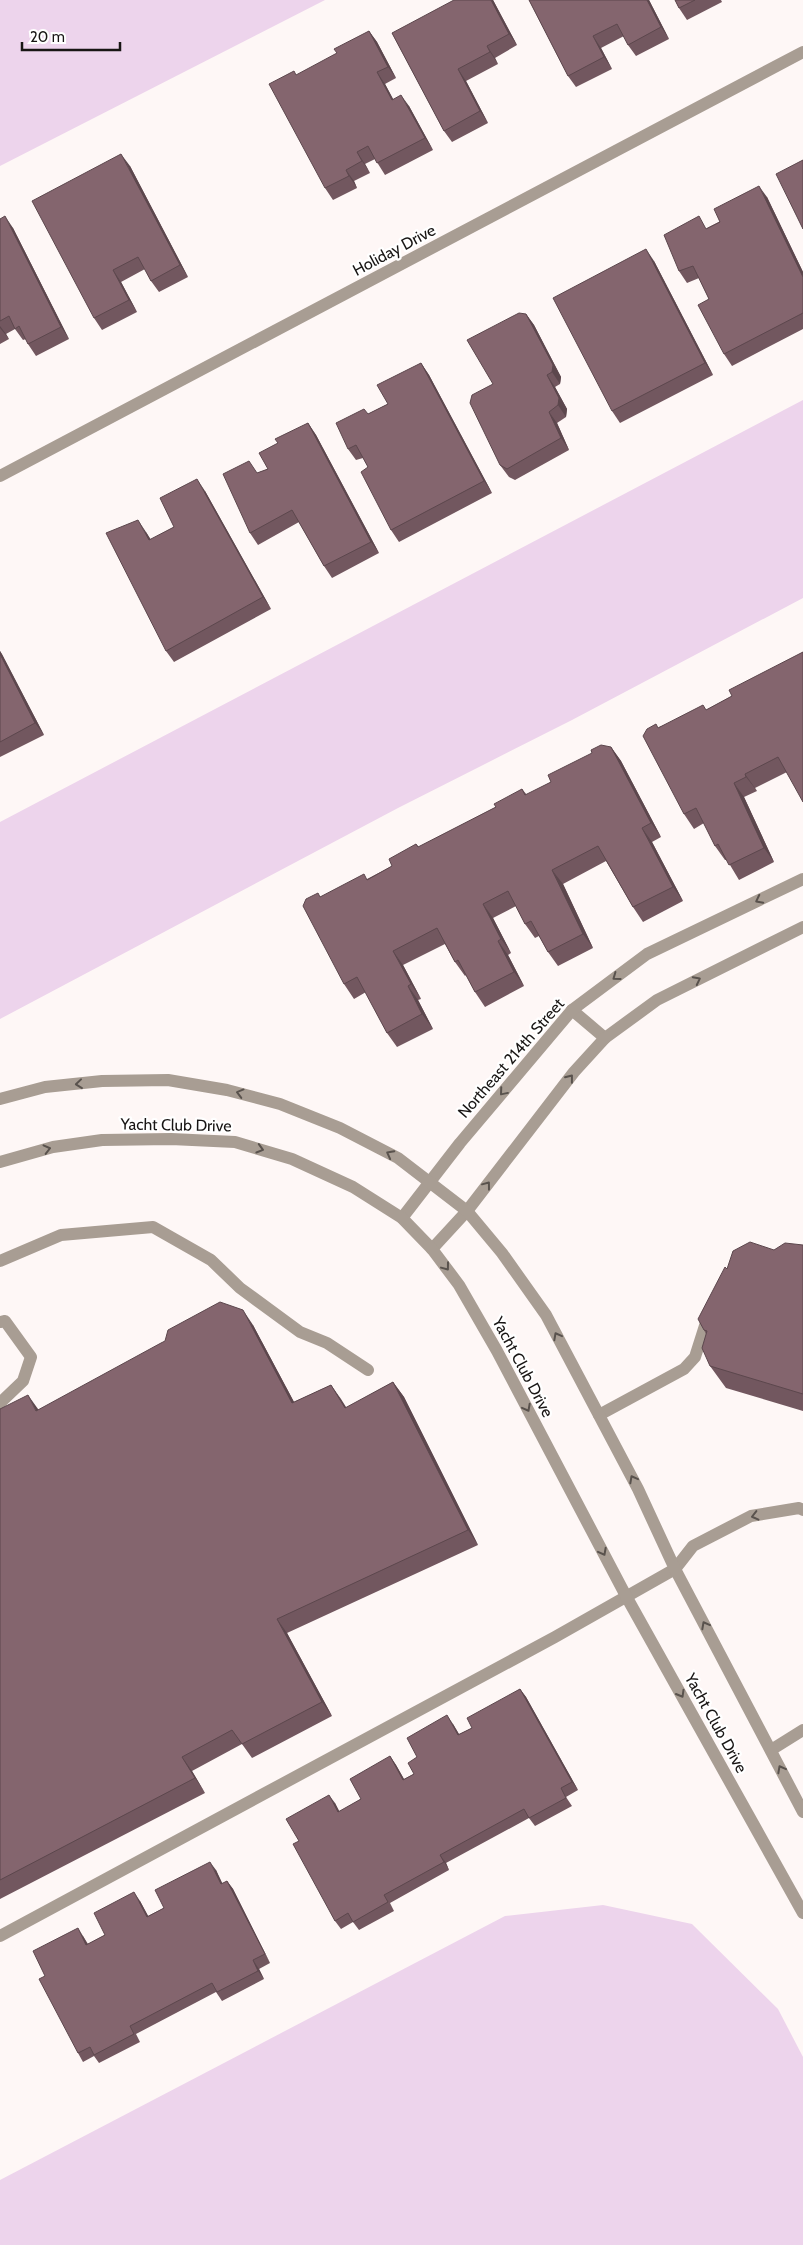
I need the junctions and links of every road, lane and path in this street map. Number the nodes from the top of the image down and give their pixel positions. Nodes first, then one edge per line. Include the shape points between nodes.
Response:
1 (803, 52) edge
2 (0, 476) edge
3 (803, 879) edge
4 (803, 927) edge
5 (572, 1010) junction
6 (605, 1038) junction
7 (0, 1098) edge
8 (0, 1162) edge
9 (429, 1183) junction
10 (468, 1211) junction
11 (402, 1218) junction
12 (432, 1249) junction
13 (0, 1261) edge
14 (710, 1307) edge
15 (0, 1322) edge
16 (368, 1370) dead end
17 (0, 1403) edge
18 (598, 1415) junction
19 (803, 1510) edge
20 (675, 1569) junction
21 (626, 1596) junction
22 (803, 1730) edge
23 (771, 1750) junction
24 (801, 1806) edge
25 (803, 1913) edge
26 (0, 1936) edge

1 - 2 street, Holiday Drive
3 -> 5 street, Northeast 214th Street via 647,954
6 -> 4 street via 657,1000
5 - 6 street
5 -> 9 street, Northeast 214th Street
10 -> 6 street via 568,1080
9 -> 7 street, Yacht Club Drive via 398,1158 340,1128 280,1104 227,1090 168,1080 102,1081 45,1087
8 -> 11 street, Yacht Club Drive via 54,1147 102,1140 235,1142 292,1159 353,1186
9 - 10 street, Yacht Club Drive
9 - 11 street, Northeast 214th Street
10 - 12 street
18 -> 10 street, Yacht Club Drive via 546,1315
11 - 12 street, Yacht Club Drive
12 -> 21 street, Yacht Club Drive via 459,1284 497,1351
13 - 16 street via 60,1235 153,1227 211,1260 240,1288 300,1332 328,1343
14 - 18 street via 691,1364
15 - 17 street via 5,1321 31,1357 22,1382
20 -> 18 street, Yacht Club Drive via 638,1489
19 -> 20 street via 751,1516 693,1546
20 - 21 street
23 -> 20 street, Yacht Club Drive
21 -> 25 street, Yacht Club Drive
21 - 26 street
22 - 23 street
24 -> 23 street, Yacht Club Drive

